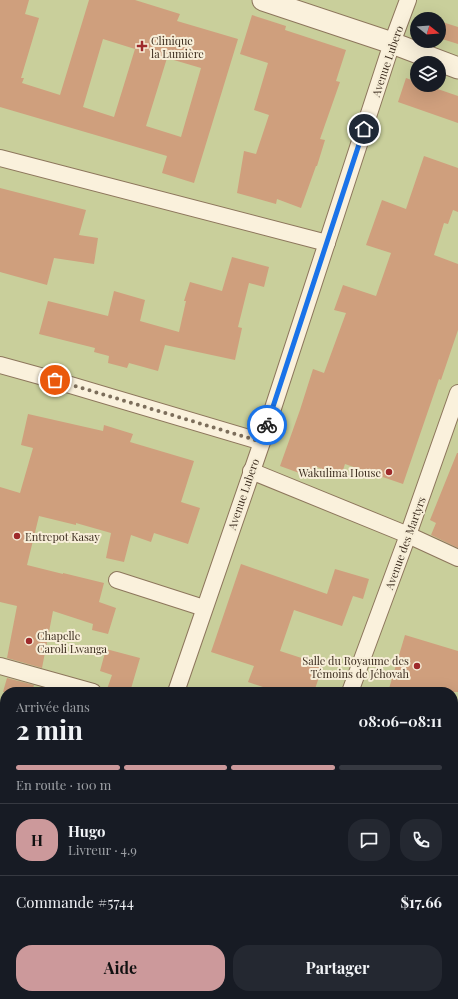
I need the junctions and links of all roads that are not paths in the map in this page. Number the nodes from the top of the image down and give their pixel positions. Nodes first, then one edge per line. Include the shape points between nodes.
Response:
1 (263, 0) edge
2 (408, 0) edge
3 (392, 43) junction
4 (458, 68) edge
5 (0, 158) edge
6 (327, 243) junction
7 (0, 365) edge
8 (458, 393) edge
9 (262, 442) junction
10 (251, 470) junction
11 (408, 535) junction
12 (458, 558) edge
13 (117, 580) dead end
14 (204, 608) junction
15 (0, 666) edge
16 (75, 687) edge
17 (178, 687) edge
18 (352, 687) edge

1 - 3 street
2 - 3 street, Avenue Lubero
3 - 4 street
3 - 6 street, Avenue Lubero
5 - 6 street
6 - 9 street, Avenue Lubero
7 - 9 street
8 - 11 street, Avenue des Martyrs
9 - 10 street, Avenue Lubero
10 - 11 street
10 - 14 street, Avenue Lubero
11 - 12 street
11 - 18 street, Avenue des Martyrs
13 - 14 street
14 - 17 street, Avenue Lubero
15 - 16 street

